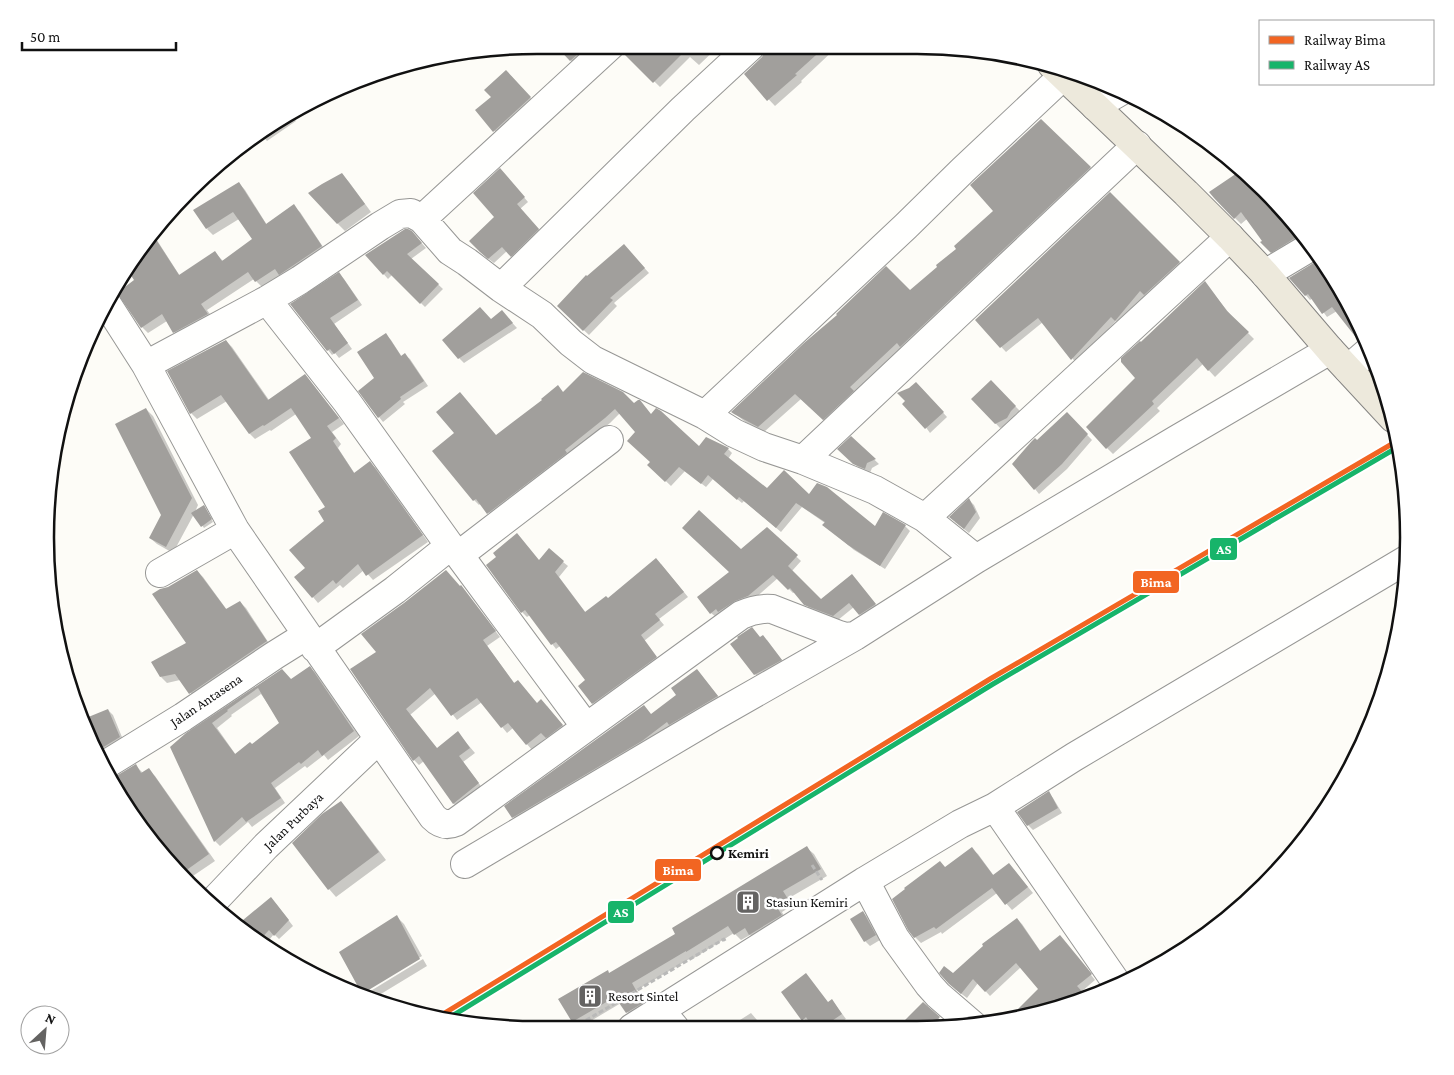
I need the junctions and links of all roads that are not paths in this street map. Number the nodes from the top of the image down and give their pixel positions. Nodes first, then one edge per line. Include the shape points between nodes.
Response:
1 (601, 54) edge
2 (742, 54) edge
3 (1054, 74) edge
4 (1065, 77) edge
5 (1113, 96) edge
6 (1095, 106) junction
7 (1136, 145) junction
8 (422, 219) junction
9 (1230, 237) junction
10 (1305, 250) edge
11 (1264, 274) junction
12 (500, 288) junction
13 (267, 300) junction
14 (111, 311) edge
15 (1363, 352) edge
16 (1339, 360) junction
17 (146, 365) junction
18 (1381, 401) edge
19 (705, 415) junction
20 (609, 440) dead end
21 (804, 460) junction
22 (926, 518) junction
23 (234, 530) junction
24 (455, 550) junction
25 (976, 559) junction
26 (1399, 564) edge
27 (160, 573) dead end
28 (855, 636) junction
29 (311, 642) junction
30 (586, 727) junction
31 (379, 739) junction
32 (110, 762) edge
33 (995, 807) junction
34 (464, 864) dead end
35 (865, 881) junction
36 (216, 899) edge
37 (1114, 979) edge
38 (965, 1018) edge
39 (668, 1019) edge

1 - 8 street
2 - 12 street
3 - 19 street via 906,226
4 - 6 main road
5 - 6 street
6 - 7 main road
7 - 9 main road
7 - 21 street
8 - 12 street via 450,251
8 - 13 street via 411,213 400,214
9 - 11 main road
9 - 22 street
10 - 11 street
11 - 16 main road
12 - 19 street via 542,316 593,360
13 - 17 street
13 - 24 street via 347,402
14 - 17 street
15 - 16 street
16 - 18 main road
16 - 25 street via 1168,445
17 - 23 street
19 - 21 street via 764,447
20 - 24 street, Jalan Antasena
21 - 22 street via 874,490
22 - 25 street
23 - 27 street
23 - 29 street
24 - 29 street, Jalan Antasena
24 - 30 street
25 - 28 street
26 - 33 street
28 - 30 street via 839,635 772,609 751,610
28 - 34 street
29 - 31 street
29 - 32 street, Jalan Antasena via 275,654
30 - 31 street via 450,825 433,817
31 - 36 street, Jalan Purbaya via 266,846
33 - 35 street via 960,824
33 - 37 street
35 - 38 street via 895,938 929,985
35 - 39 street

